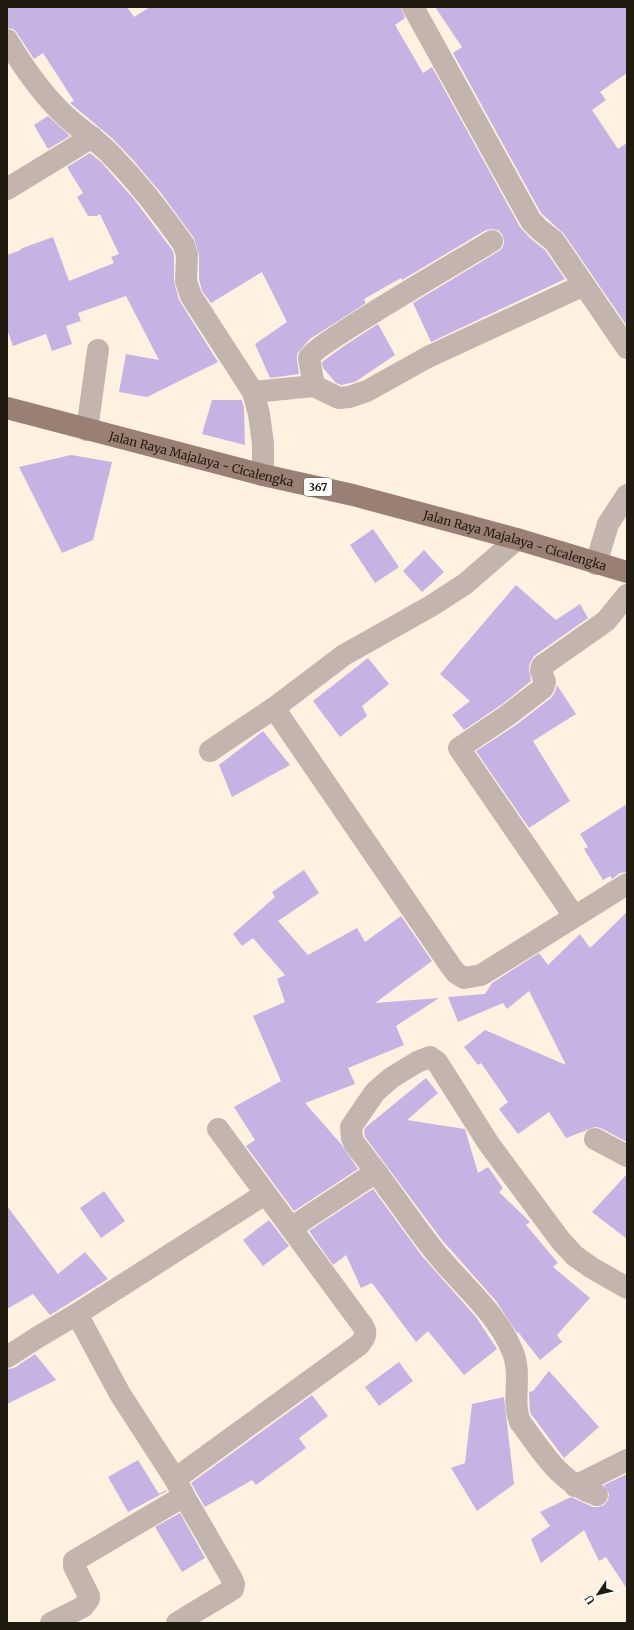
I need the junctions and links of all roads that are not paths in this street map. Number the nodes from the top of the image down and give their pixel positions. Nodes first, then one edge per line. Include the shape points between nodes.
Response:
1 (413, 7) edge
2 (7, 40) edge
3 (92, 137) junction
4 (7, 189) edge
5 (492, 241) dead end
6 (584, 285) junction
7 (627, 348) edge
8 (98, 350) dead end
9 (314, 386) junction
10 (253, 392) junction
11 (7, 408) edge
12 (87, 430) junction
13 (263, 475) junction
14 (627, 495) edge
15 (517, 539) junction
16 (596, 564) junction
17 (627, 572) edge
18 (627, 595) edge
19 (274, 708) junction
20 (210, 751) dead end
21 (627, 884) edge
22 (574, 916) junction
23 (218, 1129) dead end
24 (595, 1139) dead end
25 (627, 1156) edge
26 (376, 1172) junction
27 (266, 1194) junction
28 (291, 1228) junction
29 (627, 1288) edge
30 (77, 1314) junction
31 (7, 1357) edge
32 (627, 1460) edge
33 (575, 1486) junction
34 (179, 1488) junction
35 (597, 1495) dead end
36 (52, 1623) edge
37 (177, 1623) edge

1 - 6 street via 523,208 531,221 554,241
2 - 3 street via 25,70 50,100
3 - 4 street
3 - 10 street via 115,158 184,245 187,255 186,281 190,296
5 - 9 street via 313,352 309,358
6 - 7 street
6 - 9 street via 428,357 367,391 349,398 339,398
8 - 12 street
9 - 10 street
10 - 13 street via 263,444
11 - 12 main road, Jalan Raya Majalaya - Cicalengka / 367
12 - 13 main road, Jalan Raya Majalaya - Cicalengka / 367
13 - 15 main road, Jalan Raya Majalaya - Cicalengka / 367 via 353,495
14 - 16 street via 608,524
15 - 16 main road, Jalan Raya Majalaya - Cicalengka / 367
15 - 19 street via 465,584 344,655
16 - 17 main road, Jalan Raya Majalaya - Cicalengka / 367
18 - 22 street via 606,621 542,666 540,671 545,682 543,688 508,716 459,748
19 - 20 street
19 - 22 street via 450,965 464,978 481,974
21 - 22 street
23 - 27 street
24 - 25 street
26 - 28 street
26 - 29 street via 354,1143 351,1127 374,1092 383,1084 417,1062 430,1057 437,1062 489,1144 561,1241 575,1256
26 - 33 street via 432,1248 489,1314 505,1337 513,1352 517,1371 516,1405 520,1422 554,1468
27 - 28 street
27 - 30 street
28 - 34 street via 363,1326 366,1335 359,1345
30 - 31 street
30 - 34 street via 120,1394
32 - 33 street
33 - 35 street
34 - 36 street via 74,1561 89,1600 83,1607
34 - 37 street via 232,1579 234,1587

